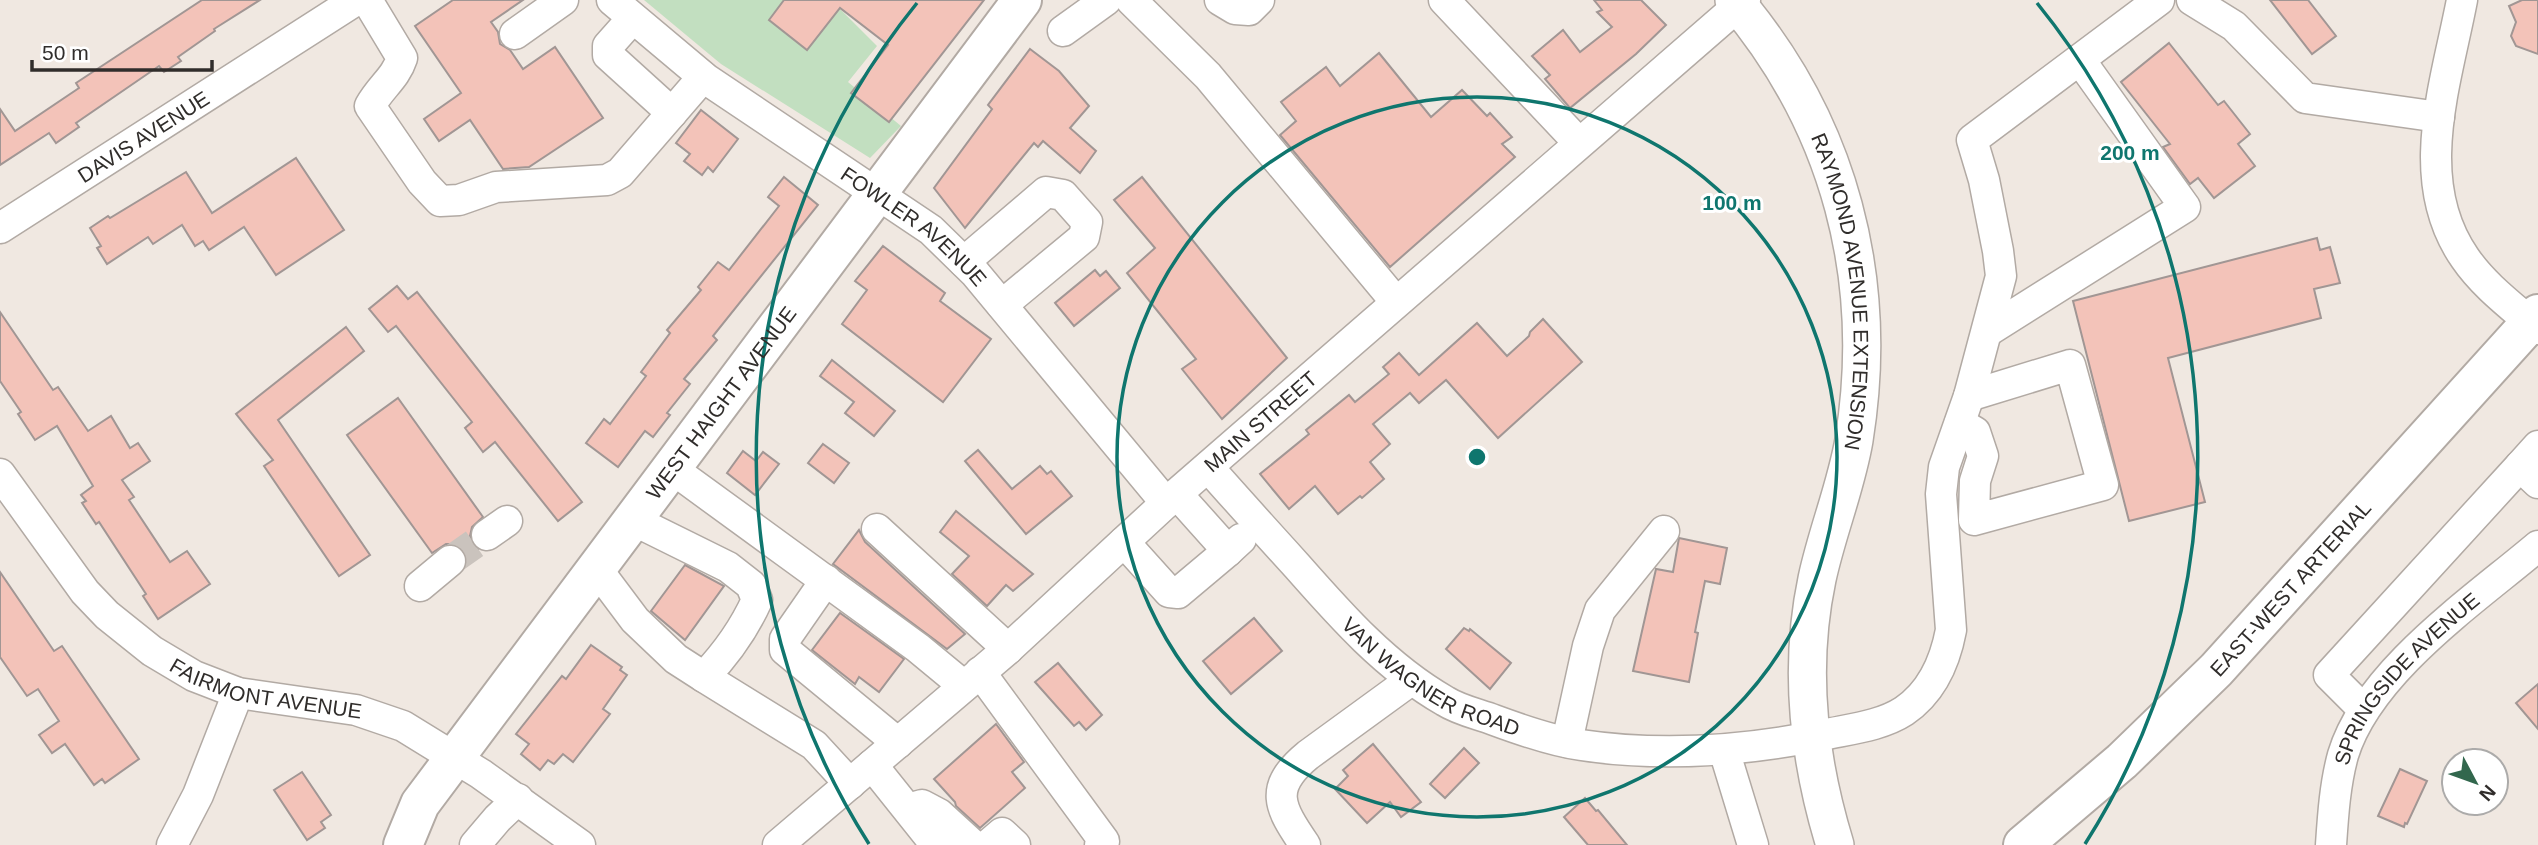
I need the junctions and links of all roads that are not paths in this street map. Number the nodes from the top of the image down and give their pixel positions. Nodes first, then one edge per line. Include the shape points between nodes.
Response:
1 (356, 0) edge
2 (367, 0) edge
3 (563, 0) edge
4 (1022, 0) edge
5 (1106, 0) edge
6 (1131, 0) edge
7 (1220, 0) edge
8 (1259, 0) edge
9 (1444, 0) edge
10 (2159, 0) edge
11 (2192, 0) edge
12 (2462, 0) edge
13 (1739, 2) edge
14 (622, 9) edge
15 (1063, 31) dead end
16 (515, 34) dead end
17 (2080, 60) junction
18 (703, 77) junction
19 (672, 113) junction
20 (2439, 117) junction
21 (1578, 143) junction
22 (877, 194) junction
23 (0, 228) edge
24 (964, 262) junction
25 (1396, 302) junction
26 (1002, 305) junction
27 (2536, 322) edge
28 (1988, 331) junction
29 (1964, 410) junction
30 (2532, 465) edge
31 (1208, 467) junction
32 (671, 468) junction
33 (0, 474) edge
34 (1171, 499) junction
35 (633, 520) junction
36 (1258, 523) junction
37 (877, 529) dead end
38 (1664, 531) dead end
39 (1124, 542) junction
40 (2538, 546) edge
41 (1228, 551) junction
42 (450, 561) tunnel mouth
43 (596, 568) junction
44 (826, 580) junction
45 (420, 586) dead end
46 (1008, 649) junction
47 (704, 677) junction
48 (972, 679) junction
49 (1411, 680) junction
50 (238, 693) junction
51 (2364, 710) junction
52 (1810, 738) junction
53 (1567, 742) junction
54 (898, 743) junction
55 (1724, 750) junction
56 (455, 756) junction
57 (861, 774) junction
58 (519, 800) junction
59 (420, 804) junction
60 (908, 809) junction
61 (808, 835) edge
62 (172, 845) edge
63 (389, 845) edge
64 (403, 845) edge
65 (475, 845) edge
66 (580, 845) edge
67 (778, 845) edge
68 (936, 845) edge
69 (973, 845) edge
70 (988, 845) edge
71 (1015, 845) edge
72 (1100, 845) edge
73 (1306, 845) edge
74 (1753, 845) edge
75 (1835, 845) edge
76 (2023, 845) edge
77 (2331, 845) edge

1 - 23 street, DAVIS AVENUE
2 - 19 street via 402,58 397,73 370,106 440,201 459,200 496,187 607,180 620,173
3 - 16 street
4 - 22 highway, WEST HAIGHT AVENUE
5 - 15 street
6 - 25 street via 1208,76
7 - 8 street via 1249,10
9 - 21 street
10 - 17 street
11 - 20 street via 2234,26 2305,98
12 - 20 street
13 - 21 street, MAIN STREET
13 - 52 main road, RAYMOND AVENUE EXTENSION via 1796,88 1821,137 1847,220 1860,300 1861,377 1853,443 1817,579 1807,646
14 - 18 street, FOWLER AVENUE
14 - 19 street via 608,55
17 - 28 street, VAN WAGNER ROAD via 1972,140 2001,276
17 - 28 street via 2185,207
18 - 19 street
18 - 22 street, FOWLER AVENUE
20 - 27 street via 2436,192 2452,239 2486,283
21 - 25 street, MAIN STREET
22 - 24 street, FOWLER AVENUE via 931,230
22 - 32 highway, WEST HAIGHT AVENUE
24 - 26 street, FOWLER AVENUE
24 - 26 street via 1046,192 1063,195 1087,222 1084,237
25 - 31 street, MAIN STREET
26 - 34 street, FOWLER AVENUE
27 - 76 highway, EAST-WEST ARTERIAL via 2216,670 2123,761
28 - 29 street, VAN WAGNER ROAD
29 - 29 street via 2070,365 2103,485 1974,520 1975,481 1983,456
29 - 52 street, VAN WAGNER ROAD via 1944,467 1941,494 1951,631 1939,669 1931,685 1904,711 1870,725
30 - 51 street via 2329,675
31 - 34 street, MAIN STREET
31 - 36 street, VAN WAGNER ROAD
32 - 35 highway, WEST HAIGHT AVENUE
32 - 44 street
33 - 50 street, FAIRMONT AVENUE via 65,567 107,615 176,665
34 - 39 street, MAIN STREET
34 - 41 street, FOWLER AVENUE
35 - 43 highway, WEST HAIGHT AVENUE
35 - 47 street via 728,567 751,585 757,600 748,619
36 - 41 street
36 - 49 street, VAN WAGNER ROAD via 1344,620
37 - 46 street
38 - 53 street via 1600,610
39 - 41 street via 1168,592 1178,593
39 - 46 street, MAIN STREET
40 - 51 street, SPRINGSIDE AVENUE via 2427,639 2384,681
42 - 45 street
43 - 47 street via 635,621 676,659
43 - 56 highway, WEST HAIGHT AVENUE
44 - 48 street via 918,648
44 - 54 street via 785,639 785,650
46 - 48 street, MAIN STREET
47 - 57 street
48 - 54 street, MAIN STREET
48 - 72 street via 1104,841
49 - 53 street, VAN WAGNER ROAD via 1448,704
49 - 73 street via 1308,755 1284,779 1284,810
50 - 56 street, FAIRMONT AVENUE via 330,704 381,717
50 - 62 street via 198,794
51 - 77 street, SPRINGSIDE AVENUE via 2343,755
52 - 55 street, VAN WAGNER ROAD
52 - 75 main road, RAYMOND AVENUE EXTENSION
53 - 55 street, VAN WAGNER ROAD via 1644,751
54 - 57 street, MAIN STREET
55 - 74 street
56 - 58 street, FAIRMONT AVENUE
56 - 59 highway, WEST HAIGHT AVENUE
57 - 60 street
57 - 61 street, MAIN STREET
58 - 65 street
58 - 66 street, FAIRMONT AVENUE
59 - 63 main road
59 - 64 highway
60 - 68 street
60 - 69 street via 922,805 939,814
61 - 67 street, MAIN STREET
70 - 71 street via 1002,833

